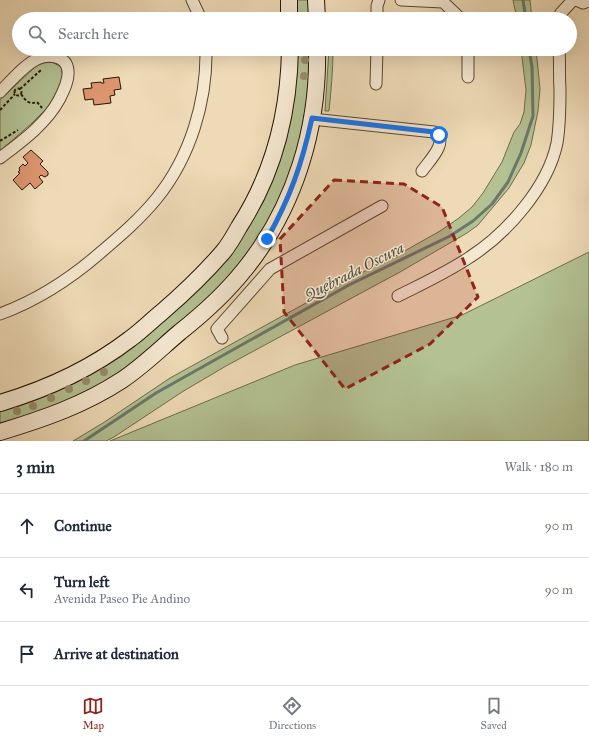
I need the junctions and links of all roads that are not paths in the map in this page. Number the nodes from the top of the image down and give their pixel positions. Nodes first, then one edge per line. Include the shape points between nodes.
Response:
1 (192, 0) edge
2 (289, 0) edge
3 (316, 0) edge
4 (379, 0) edge
5 (401, 0) edge
6 (573, 0) edge
7 (576, 0) edge
8 (442, 1) edge
9 (589, 2) edge
10 (198, 12) edge
11 (289, 12) edge
12 (317, 12) edge
13 (377, 12) edge
14 (454, 12) edge
15 (562, 12) edge
16 (206, 56) edge
17 (289, 56) edge
18 (318, 56) edge
19 (377, 56) edge
20 (468, 56) edge
21 (559, 56) edge
22 (468, 77) dead end
23 (376, 84) dead end
24 (0, 92) edge
25 (312, 118) junction
26 (0, 158) edge
27 (422, 171) dead end
28 (382, 206) dead end
29 (254, 257) junction
30 (270, 269) junction
31 (398, 296) dead end
32 (0, 314) edge
33 (222, 338) dead end
34 (0, 403) edge
35 (0, 432) edge

1 - 10 street
2 - 11 main road
3 - 12 main road
4 - 13 street
5 - 8 street
6 - 15 street
7 - 9 street
8 - 14 street
16 - 32 street via 203,92 194,129 178,166 156,199 123,233 80,270 37,298
17 - 34 main road via 286,102 272,162 248,214 224,251 198,280 130,339 62,381
18 - 25 main road
19 - 23 street
20 - 22 street
21 - 31 street via 560,120 557,144 549,165 528,203 485,247
24 - 26 street via 35,60 50,56 58,57 66,64 68,75 62,93 32,131
25 - 27 street via 434,132 440,138 438,147
25 - 29 main road via 306,148 294,184 278,219
28 - 30 street
29 - 30 street
29 - 35 main road via 207,310 122,379 71,408
30 - 33 street via 217,329

